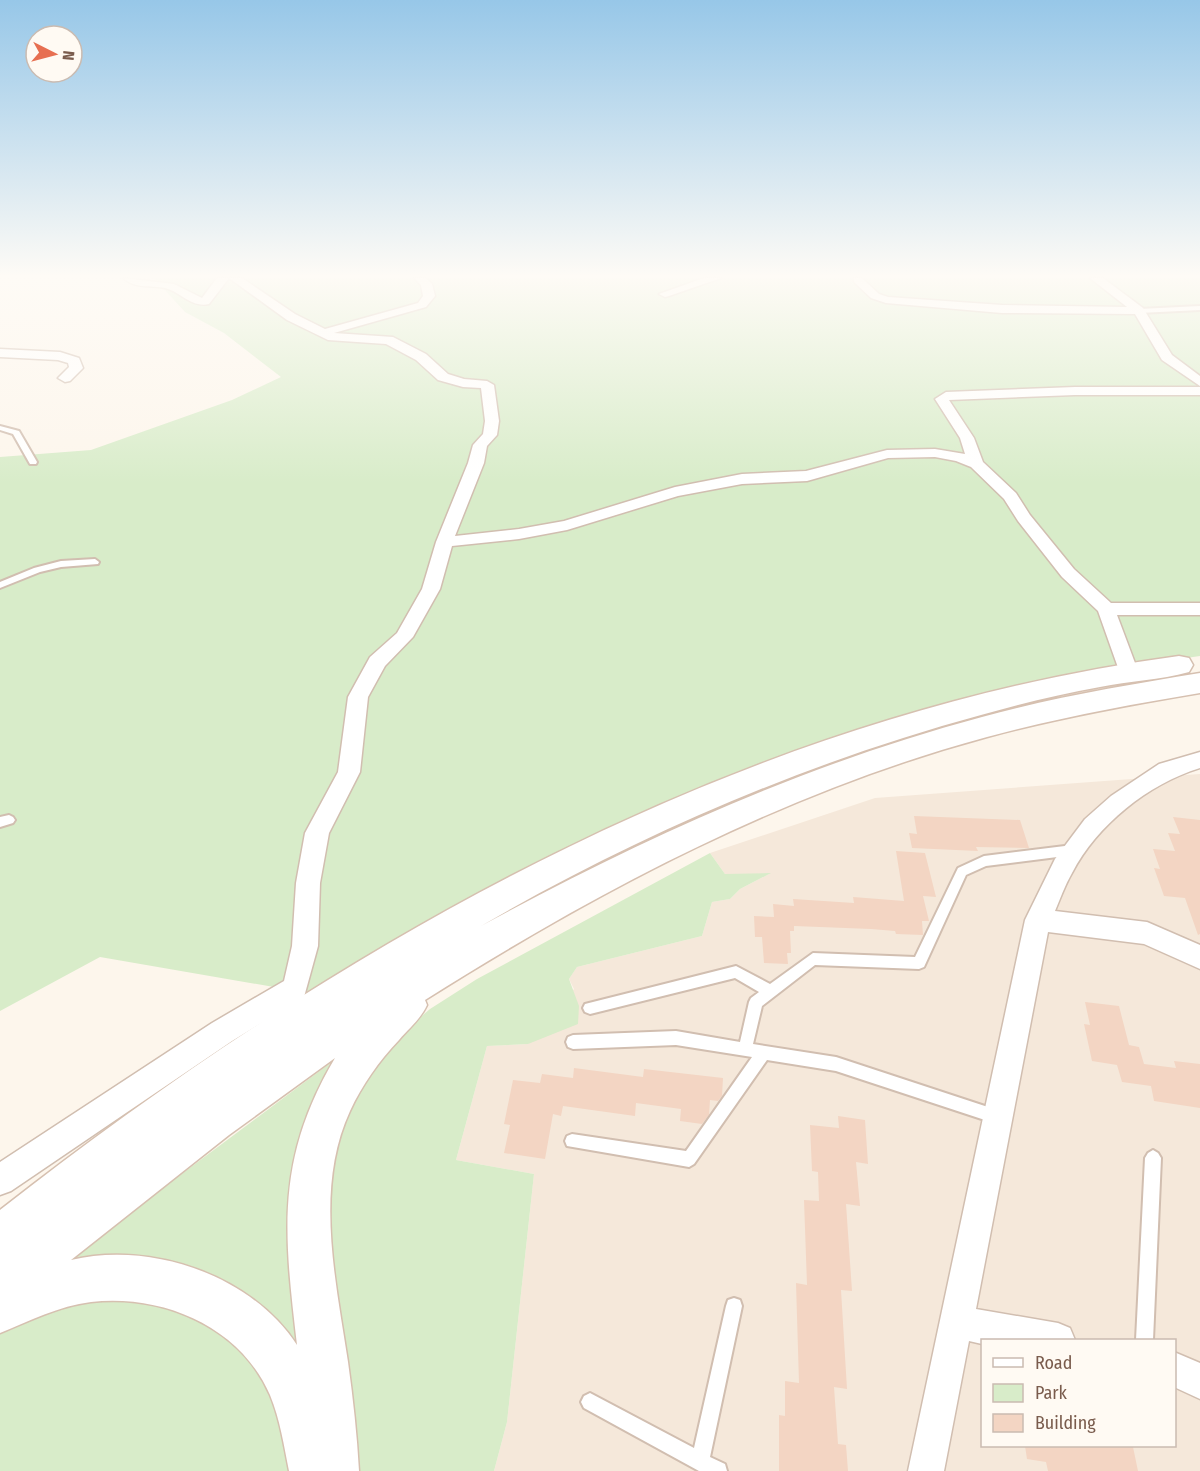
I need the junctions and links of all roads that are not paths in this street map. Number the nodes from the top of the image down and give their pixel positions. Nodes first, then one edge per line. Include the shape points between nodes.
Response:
1 (402, 347) edge
2 (1160, 347) edge
3 (0, 353) edge
4 (65, 378) dead end
5 (1200, 382) edge
6 (1200, 392) edge
7 (0, 428) edge
8 (33, 462) dead end
9 (976, 464) junction
10 (444, 542) junction
11 (95, 562) dead end
12 (0, 585) edge
13 (1106, 609) junction
14 (1200, 609) edge
15 (1200, 663) edge
16 (1128, 671) junction
17 (1200, 683) edge
18 (1200, 760) edge
19 (1074, 850) junction
20 (1038, 921) junction
21 (489, 939) junction
22 (1200, 957) edge
23 (770, 991) junction
24 (303, 1000) junction
25 (590, 1008) dead end
26 (573, 1042) dead end
27 (745, 1049) junction
28 (764, 1052) junction
29 (998, 1117) junction
30 (572, 1141) dead end
31 (1153, 1158) dead end
32 (0, 1180) edge
33 (0, 1239) edge
34 (0, 1287) edge
35 (734, 1306) dead end
36 (0, 1309) edge
37 (956, 1322) junction
38 (1047, 1339) edge
39 (1144, 1339) edge
40 (1176, 1370) edge
41 (1200, 1381) edge
42 (590, 1402) dead end
43 (700, 1461) junction
44 (315, 1471) edge
45 (333, 1471) edge
46 (718, 1471) edge
47 (926, 1471) edge

1 - 10 street via 421,357 443,377 487,385 490,435 480,445
2 - 5 street via 1167,357
3 - 4 street via 60,356 74,361 76,368
6 - 9 street via 946,396 943,402 967,438
7 - 8 lane via 16,433
9 - 10 street via 935,453 887,454 807,476 742,479 675,492 567,525
9 - 13 street via 1010,496 1068,573
10 - 24 street via 431,589 404,637 377,663 358,697 349,772 317,833 308,883
11 - 12 lane via 61,564
13 - 14 street
13 - 16 street
15 - 16 main road
16 - 24 main road via 1041,689 915,723 795,763 676,810
17 - 21 main road via 1058,707 926,744 807,786 584,886
18 - 19 street via 1167,770 1119,802 1093,825
19 - 20 street
19 - 23 lane via 984,861 962,872 919,963 813,958
20 - 22 street via 1148,933
20 - 29 street
21 - 34 main road via 290,1065 154,1165
21 - 45 main road via 398,1013 367,1044 330,1107 322,1134 309,1207 332,1423
23 - 25 lane via 736,972
23 - 27 lane via 756,1002
24 - 32 street via 222,1032
24 - 33 main road
26 - 27 lane via 676,1038
27 - 28 lane
28 - 29 lane via 836,1064
28 - 30 lane via 689,1159
29 - 37 street
31 - 39 lane
35 - 43 lane
36 - 44 main road via 60,1286 129,1277 164,1281 228,1309 258,1335 278,1360 295,1392
37 - 38 street
37 - 47 street
40 - 41 street
42 - 43 lane
43 - 46 lane

